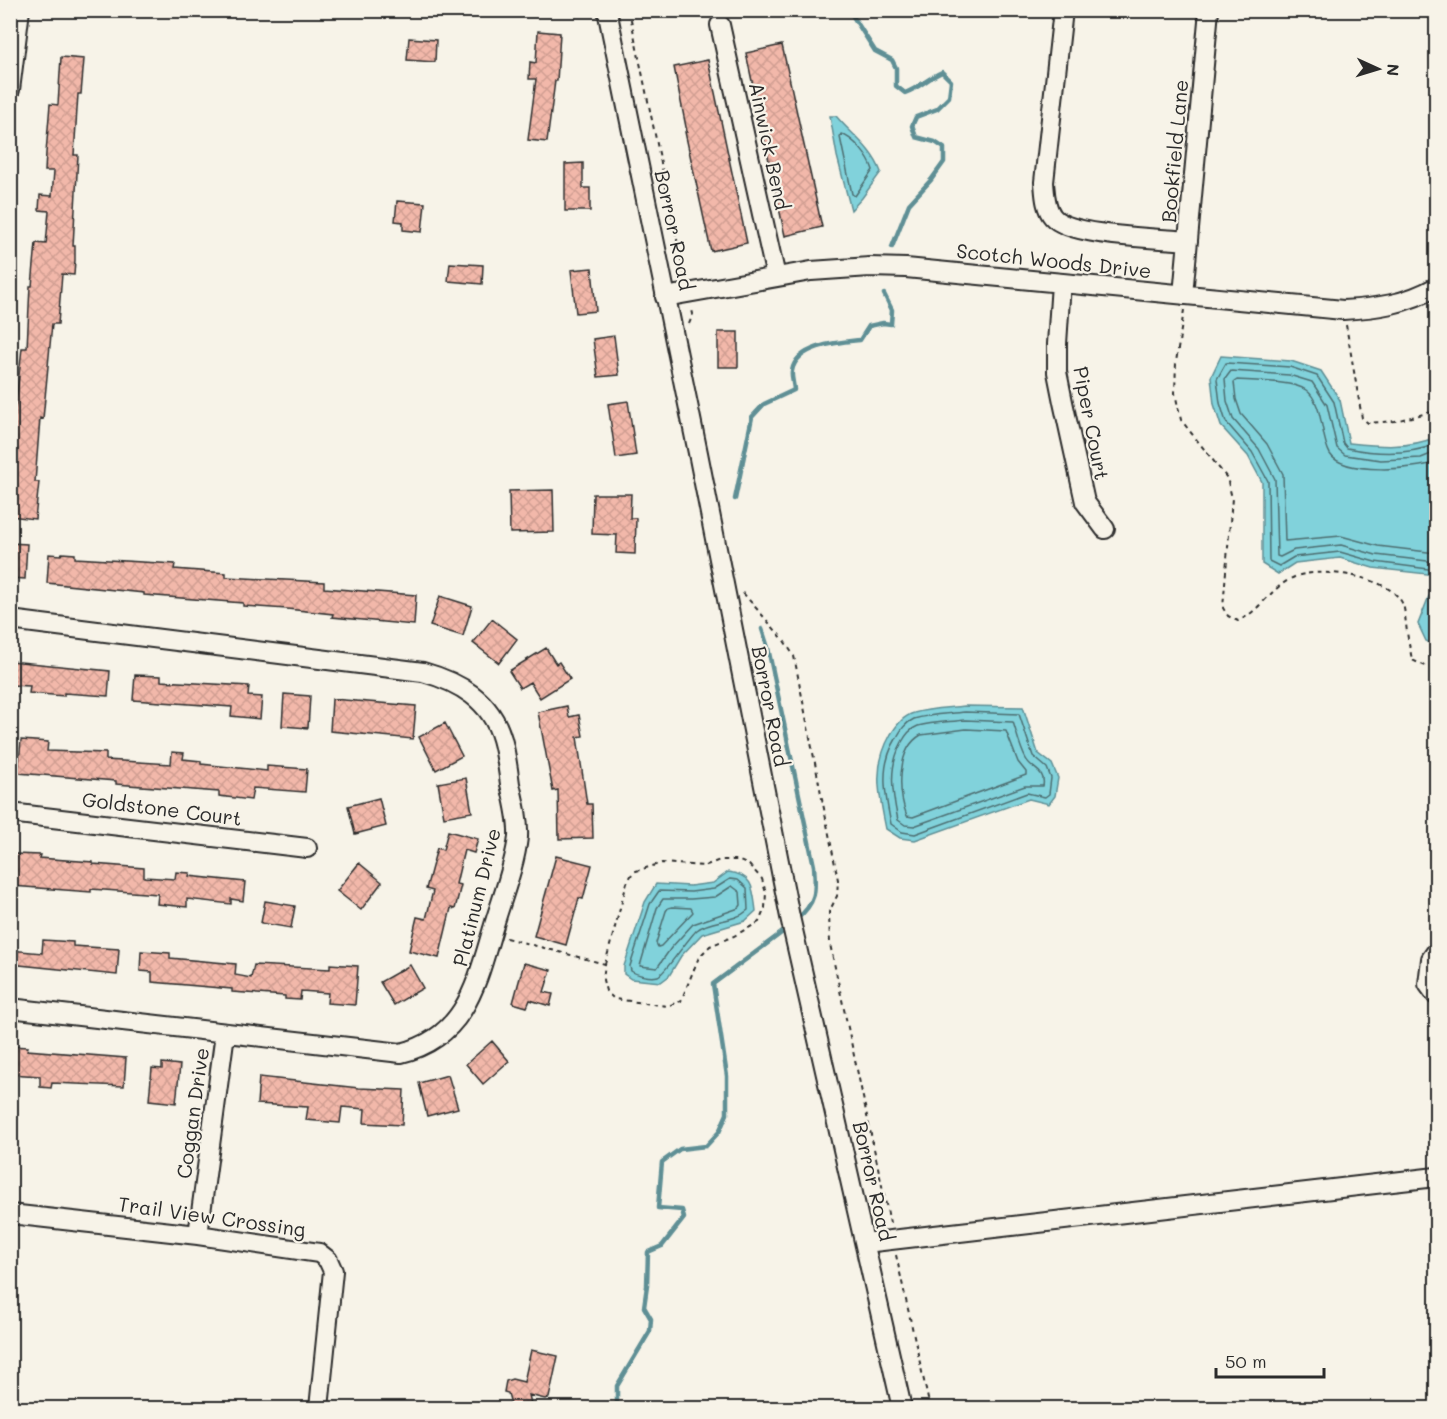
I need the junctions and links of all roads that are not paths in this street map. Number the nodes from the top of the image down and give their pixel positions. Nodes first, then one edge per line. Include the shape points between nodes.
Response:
1 (606, 10) edge
2 (1063, 10) edge
3 (1209, 10) edge
4 (16, 14) edge
5 (720, 25) dead end
6 (10, 90) edge
7 (1188, 241) junction
8 (776, 277) junction
9 (1061, 283) junction
10 (1437, 287) edge
11 (1184, 295) junction
12 (665, 297) junction
13 (1105, 529) dead end
14 (10, 620) edge
15 (10, 813) edge
16 (307, 848) dead end
17 (1437, 952) edge
18 (1437, 995) edge
19 (10, 1008) edge
20 (225, 1033) junction
21 (1437, 1177) edge
22 (10, 1214) edge
23 (198, 1235) junction
24 (865, 1244) junction
25 (319, 1408) edge
26 (903, 1408) edge

1 - 12 street, Borror Road
2 - 7 street via 1044,182 1052,216 1062,225 1086,232
3 - 7 street, Bookfield Lane
4 - 6 street
5 - 8 street, Ainwick Bend
7 - 11 street, Bookfield Lane
8 - 9 street, Scotch Woods Drive via 836,268 906,267
8 - 12 street, Scotch Woods Drive
9 - 11 street, Scotch Woods Drive
9 - 13 street, Piper Court via 1057,372 1085,502
10 - 11 street, Scotch Woods Drive via 1398,304 1344,310
12 - 24 street, Borror Road via 792,924
14 - 20 street, Platinum Drive via 423,672 467,689 490,714 502,738 518,838 479,975 453,1025 441,1035 401,1053
15 - 16 street, Goldstone Court
17 - 18 street via 1431,958 1428,984
19 - 20 street, Platinum Drive
20 - 23 street, Coggan Drive
21 - 24 street
22 - 23 street, Trail View Crossing
23 - 25 street, Trail View Crossing via 304,1250 328,1260 333,1287
24 - 26 street, Borror Road

